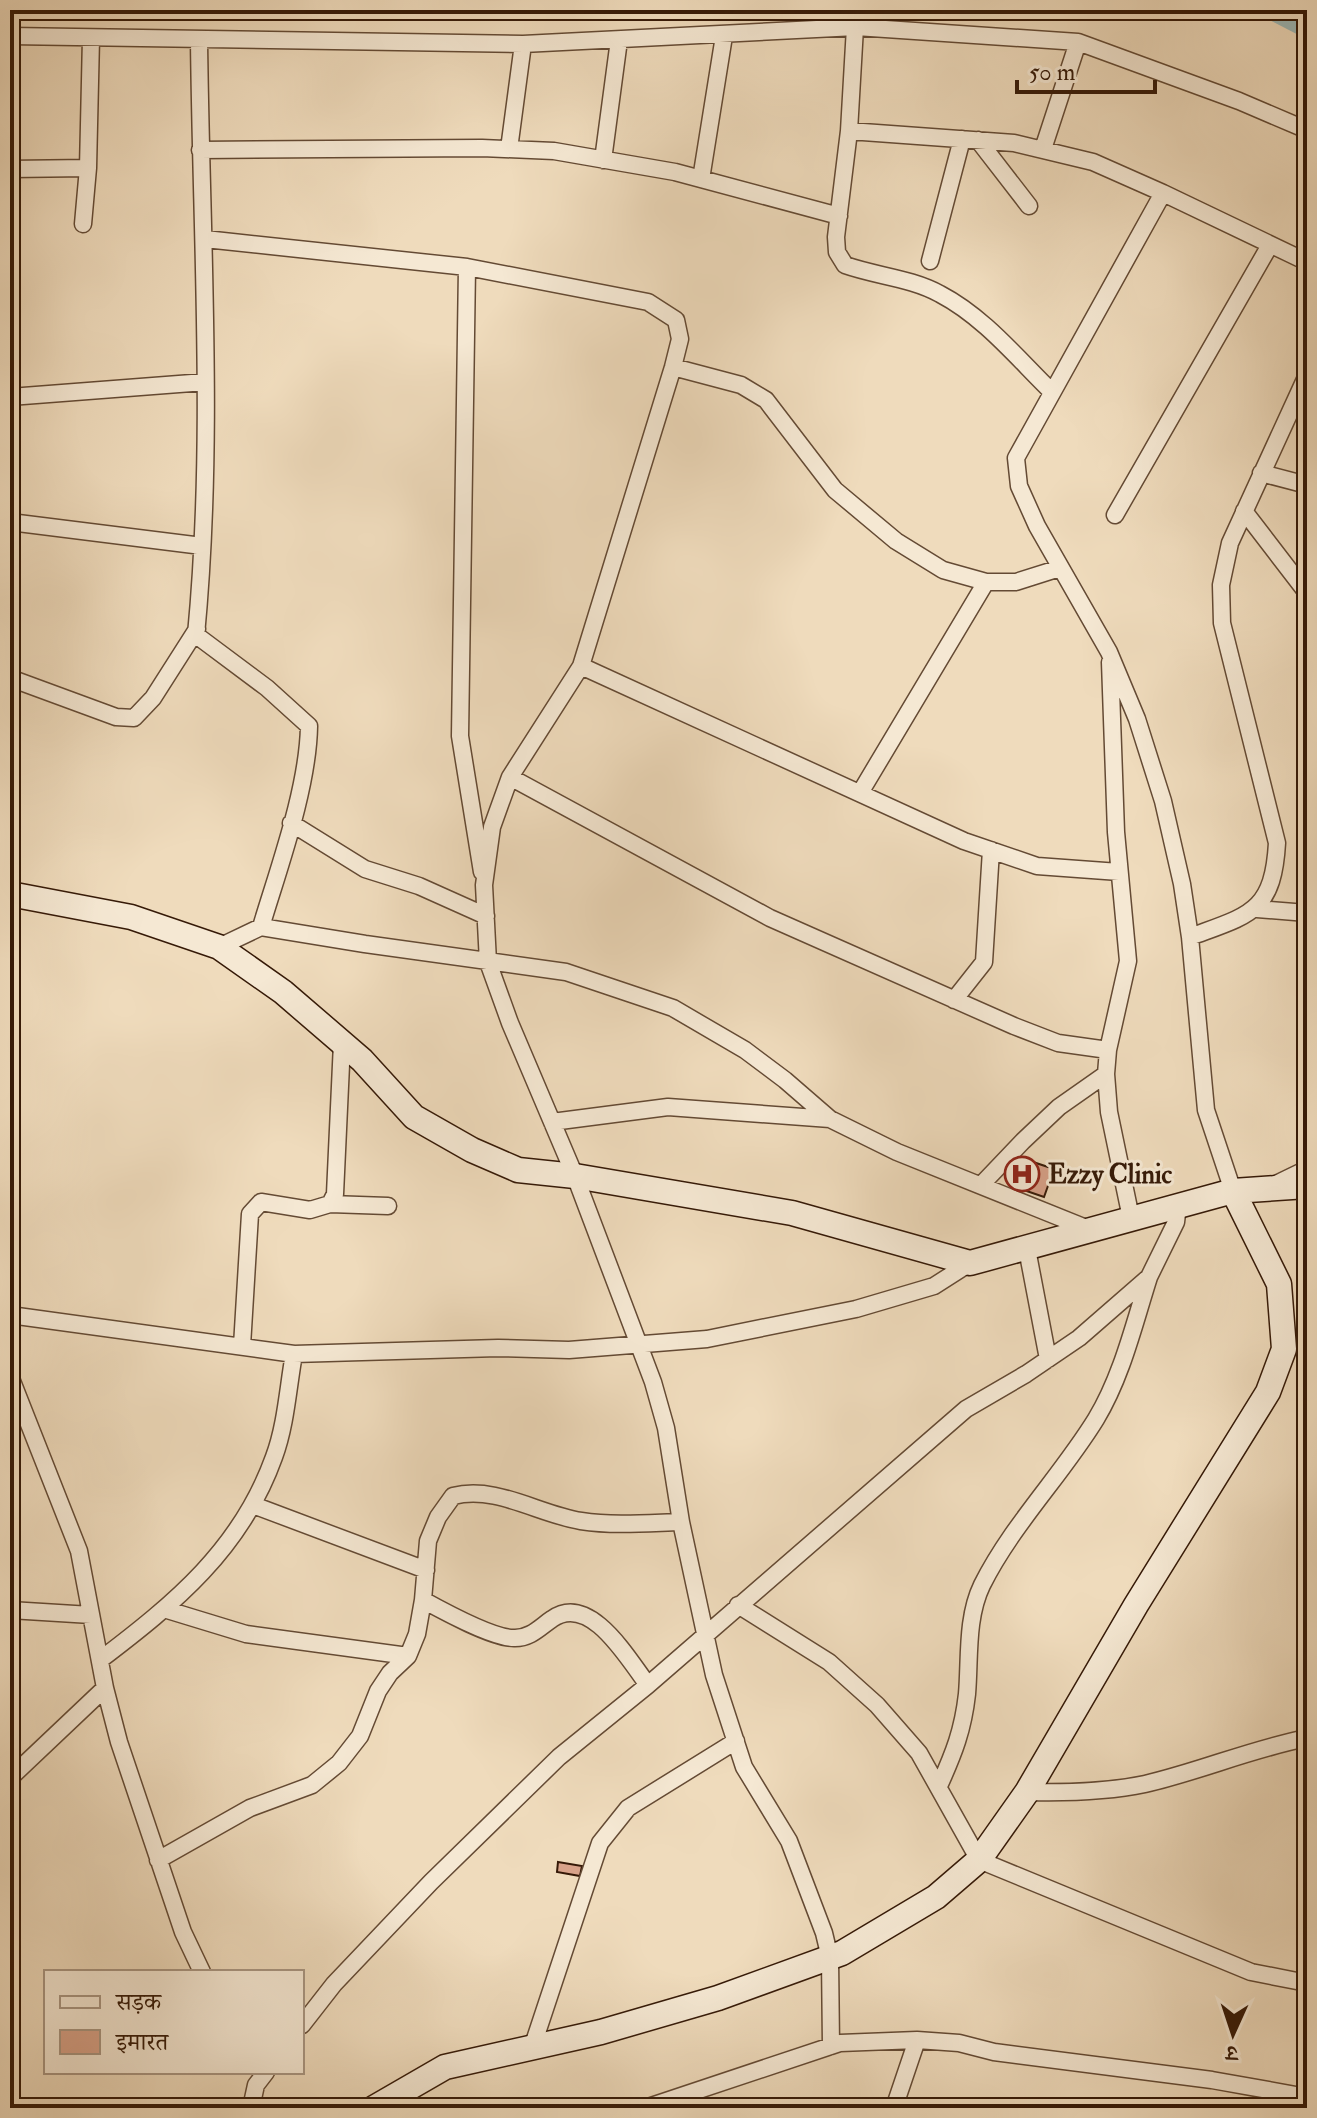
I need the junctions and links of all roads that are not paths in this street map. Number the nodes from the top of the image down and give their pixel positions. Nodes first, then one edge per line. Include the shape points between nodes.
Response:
1 (856, 18) edge
2 (10, 36) edge
3 (724, 36) junction
4 (91, 38) junction
5 (199, 39) junction
6 (619, 40) junction
7 (1078, 42) junction
8 (523, 44) junction
9 (1307, 130) edge
10 (849, 131) junction
11 (970, 140) junction
12 (509, 149) junction
13 (1043, 149) junction
14 (200, 150) junction
15 (603, 160) junction
16 (88, 168) junction
17 (10, 169) edge
18 (701, 179) junction
19 (1163, 193) junction
20 (1029, 206) dead end
21 (839, 216) junction
22 (83, 224) dead end
23 (205, 239) junction
24 (1270, 245) junction
25 (930, 261) dead end
26 (1307, 262) edge
27 (467, 267) junction
28 (673, 367) junction
29 (1307, 375) edge
30 (205, 382) junction
31 (1052, 392) junction
32 (10, 397) edge
33 (1261, 473) junction
34 (1307, 485) edge
35 (1244, 511) junction
36 (1115, 515) dead end
37 (10, 522) edge
38 (202, 546) junction
39 (1060, 568) junction
40 (986, 582) junction
41 (1307, 593) edge
42 (197, 629) junction
43 (1109, 652) junction
44 (581, 666) junction
45 (10, 678) edge
46 (510, 777) junction
47 (860, 793) junction
48 (291, 823) junction
49 (991, 850) junction
50 (1119, 872) junction
51 (484, 885) junction
52 (10, 894) edge
53 (1257, 909) junction
54 (1307, 913) edge
55 (486, 916) junction
56 (261, 927) junction
57 (1190, 937) junction
58 (219, 947) junction
59 (488, 962) junction
60 (954, 1000) junction
61 (342, 1043) junction
62 (1108, 1050) junction
63 (1106, 1074) junction
64 (830, 1119) junction
65 (552, 1122) junction
66 (1307, 1169) edge
67 (575, 1176) junction
68 (982, 1184) junction
69 (1307, 1186) edge
70 (1267, 1188) junction
71 (1233, 1191) junction
72 (330, 1204) junction
73 (1178, 1205) junction
74 (388, 1206) dead end
75 (1131, 1218) junction
76 (1091, 1230) junction
77 (1027, 1249) junction
78 (970, 1263) junction
79 (1149, 1277) junction
80 (10, 1315) edge
81 (638, 1345) junction
82 (242, 1346) junction
83 (294, 1354) junction
84 (1048, 1359) junction
85 (10, 1376) edge
86 (253, 1505) junction
87 (681, 1522) junction
88 (426, 1570) junction
89 (423, 1600) junction
90 (738, 1605) junction
91 (164, 1609) junction
92 (10, 1610) edge
93 (91, 1615) junction
94 (706, 1632) junction
95 (408, 1656) junction
96 (100, 1660) junction
97 (648, 1685) junction
98 (105, 1688) junction
99 (1307, 1738) edge
100 (736, 1741) junction
101 (10, 1778) edge
102 (939, 1786) junction
103 (1027, 1792) junction
104 (158, 1860) junction
105 (979, 1860) junction
106 (830, 1958) junction
107 (201, 1970) edge
108 (1307, 1983) edge
109 (304, 2022) edge
110 (917, 2040) junction
111 (831, 2046) junction
112 (532, 2048) junction
113 (257, 2076) edge
114 (1307, 2097) edge
115 (379, 2107) edge
116 (251, 2108) edge
117 (645, 2108) edge
118 (894, 2108) edge

1 - 3 street
1 - 7 street
1 - 10 street
2 - 4 street
3 - 6 street
3 - 18 street
4 - 5 street
4 - 16 street
5 - 8 street
5 - 14 street
6 - 8 street
6 - 15 street
7 - 9 street
7 - 13 street
8 - 12 street
10 - 11 street
10 - 21 street
11 - 13 street
11 - 20 street
11 - 25 street
12 - 14 street
12 - 15 street
13 - 19 street via 1093,162
14 - 23 street
15 - 18 street
16 - 17 street
16 - 22 street
18 - 21 street
19 - 24 street
19 - 31 street
21 - 31 street via 837,252 845,265 939,293 975,317
23 - 27 street
23 - 30 street
24 - 26 street
24 - 36 street
27 - 28 street via 648,302 676,320 680,339
27 - 51 street via 460,736
28 - 40 street via 741,385 766,400 835,490 896,541 943,570
28 - 44 street
29 - 33 street
30 - 32 street
30 - 38 street
31 - 39 street via 1016,458 1019,486
33 - 34 street
33 - 35 street
35 - 41 street
35 - 53 street via 1221,585 1222,623 1277,843 1272,879
37 - 38 street
38 - 42 street
39 - 40 street via 1016,582
39 - 43 street
40 - 47 street
42 - 45 street via 134,718 116,717
42 - 48 street via 196,635 309,726
43 - 50 street
43 - 57 street via 1163,801
44 - 46 street
44 - 47 street
46 - 51 street via 492,827
46 - 60 street via 770,918
47 - 49 street
48 - 55 street via 365,869
48 - 56 street
49 - 50 street via 1037,866
49 - 60 street via 984,962
50 - 62 street via 1128,961
51 - 55 street
52 - 58 street via 131,917
53 - 54 street
53 - 57 street
55 - 59 street
56 - 58 street
56 - 59 street
57 - 71 street via 1206,1110
58 - 61 street
59 - 64 street via 566,972 673,1008 745,1050
59 - 65 street
60 - 62 street via 1058,1043
61 - 67 street via 414,1117 518,1170
61 - 72 street via 335,1194
62 - 63 street
63 - 68 street via 1059,1107
63 - 75 street
64 - 65 street via 668,1107
64 - 68 street
65 - 67 street
66 - 70 street
67 - 78 street via 792,1213
67 - 81 street
68 - 76 street
69 - 70 street
70 - 71 street
71 - 73 street
71 - 103 street via 1279,1284 1284,1349 1268,1392
72 - 74 street
72 - 82 street via 310,1210 261,1202 250,1214
73 - 75 street
73 - 79 street via 1176,1222
75 - 76 street
76 - 77 street
77 - 78 street
77 - 84 street
78 - 81 street via 934,1286 856,1309 707,1339
79 - 84 street
79 - 102 street via 1122,1362 1097,1417 981,1588 972,1618 959,1743
80 - 82 street
81 - 83 street
81 - 87 street via 666,1428
82 - 83 street
83 - 86 street via 275,1455
84 - 90 street via 966,1409
85 - 93 street via 79,1551
86 - 88 street
86 - 91 street via 217,1559
87 - 88 street via 582,1521 471,1492 453,1496 438,1517 428,1541
87 - 94 street
88 - 89 street
89 - 95 street
89 - 97 street via 514,1639 537,1632 566,1611 578,1612 593,1619 617,1644
90 - 94 street
90 - 102 street via 829,1662 877,1705 919,1753
91 - 95 street via 246,1634
91 - 96 street
92 - 93 street
93 - 96 street
94 - 97 street
94 - 100 street
95 - 104 street via 378,1691 360,1736 339,1763 312,1785 250,1808
96 - 98 street
97 - 109 street via 559,1757 431,1882
98 - 101 street
98 - 104 street
99 - 103 street via 1141,1785
100 - 106 street via 744,1767 789,1841
100 - 112 street via 628,1808 600,1843
102 - 105 street
103 - 105 street
104 - 107 street
105 - 106 street via 936,1897
105 - 108 street via 1251,1972
106 - 111 street
106 - 112 street via 718,1998
110 - 111 street
110 - 114 street
110 - 118 street
111 - 117 street
112 - 115 street via 445,2067
113 - 116 street

